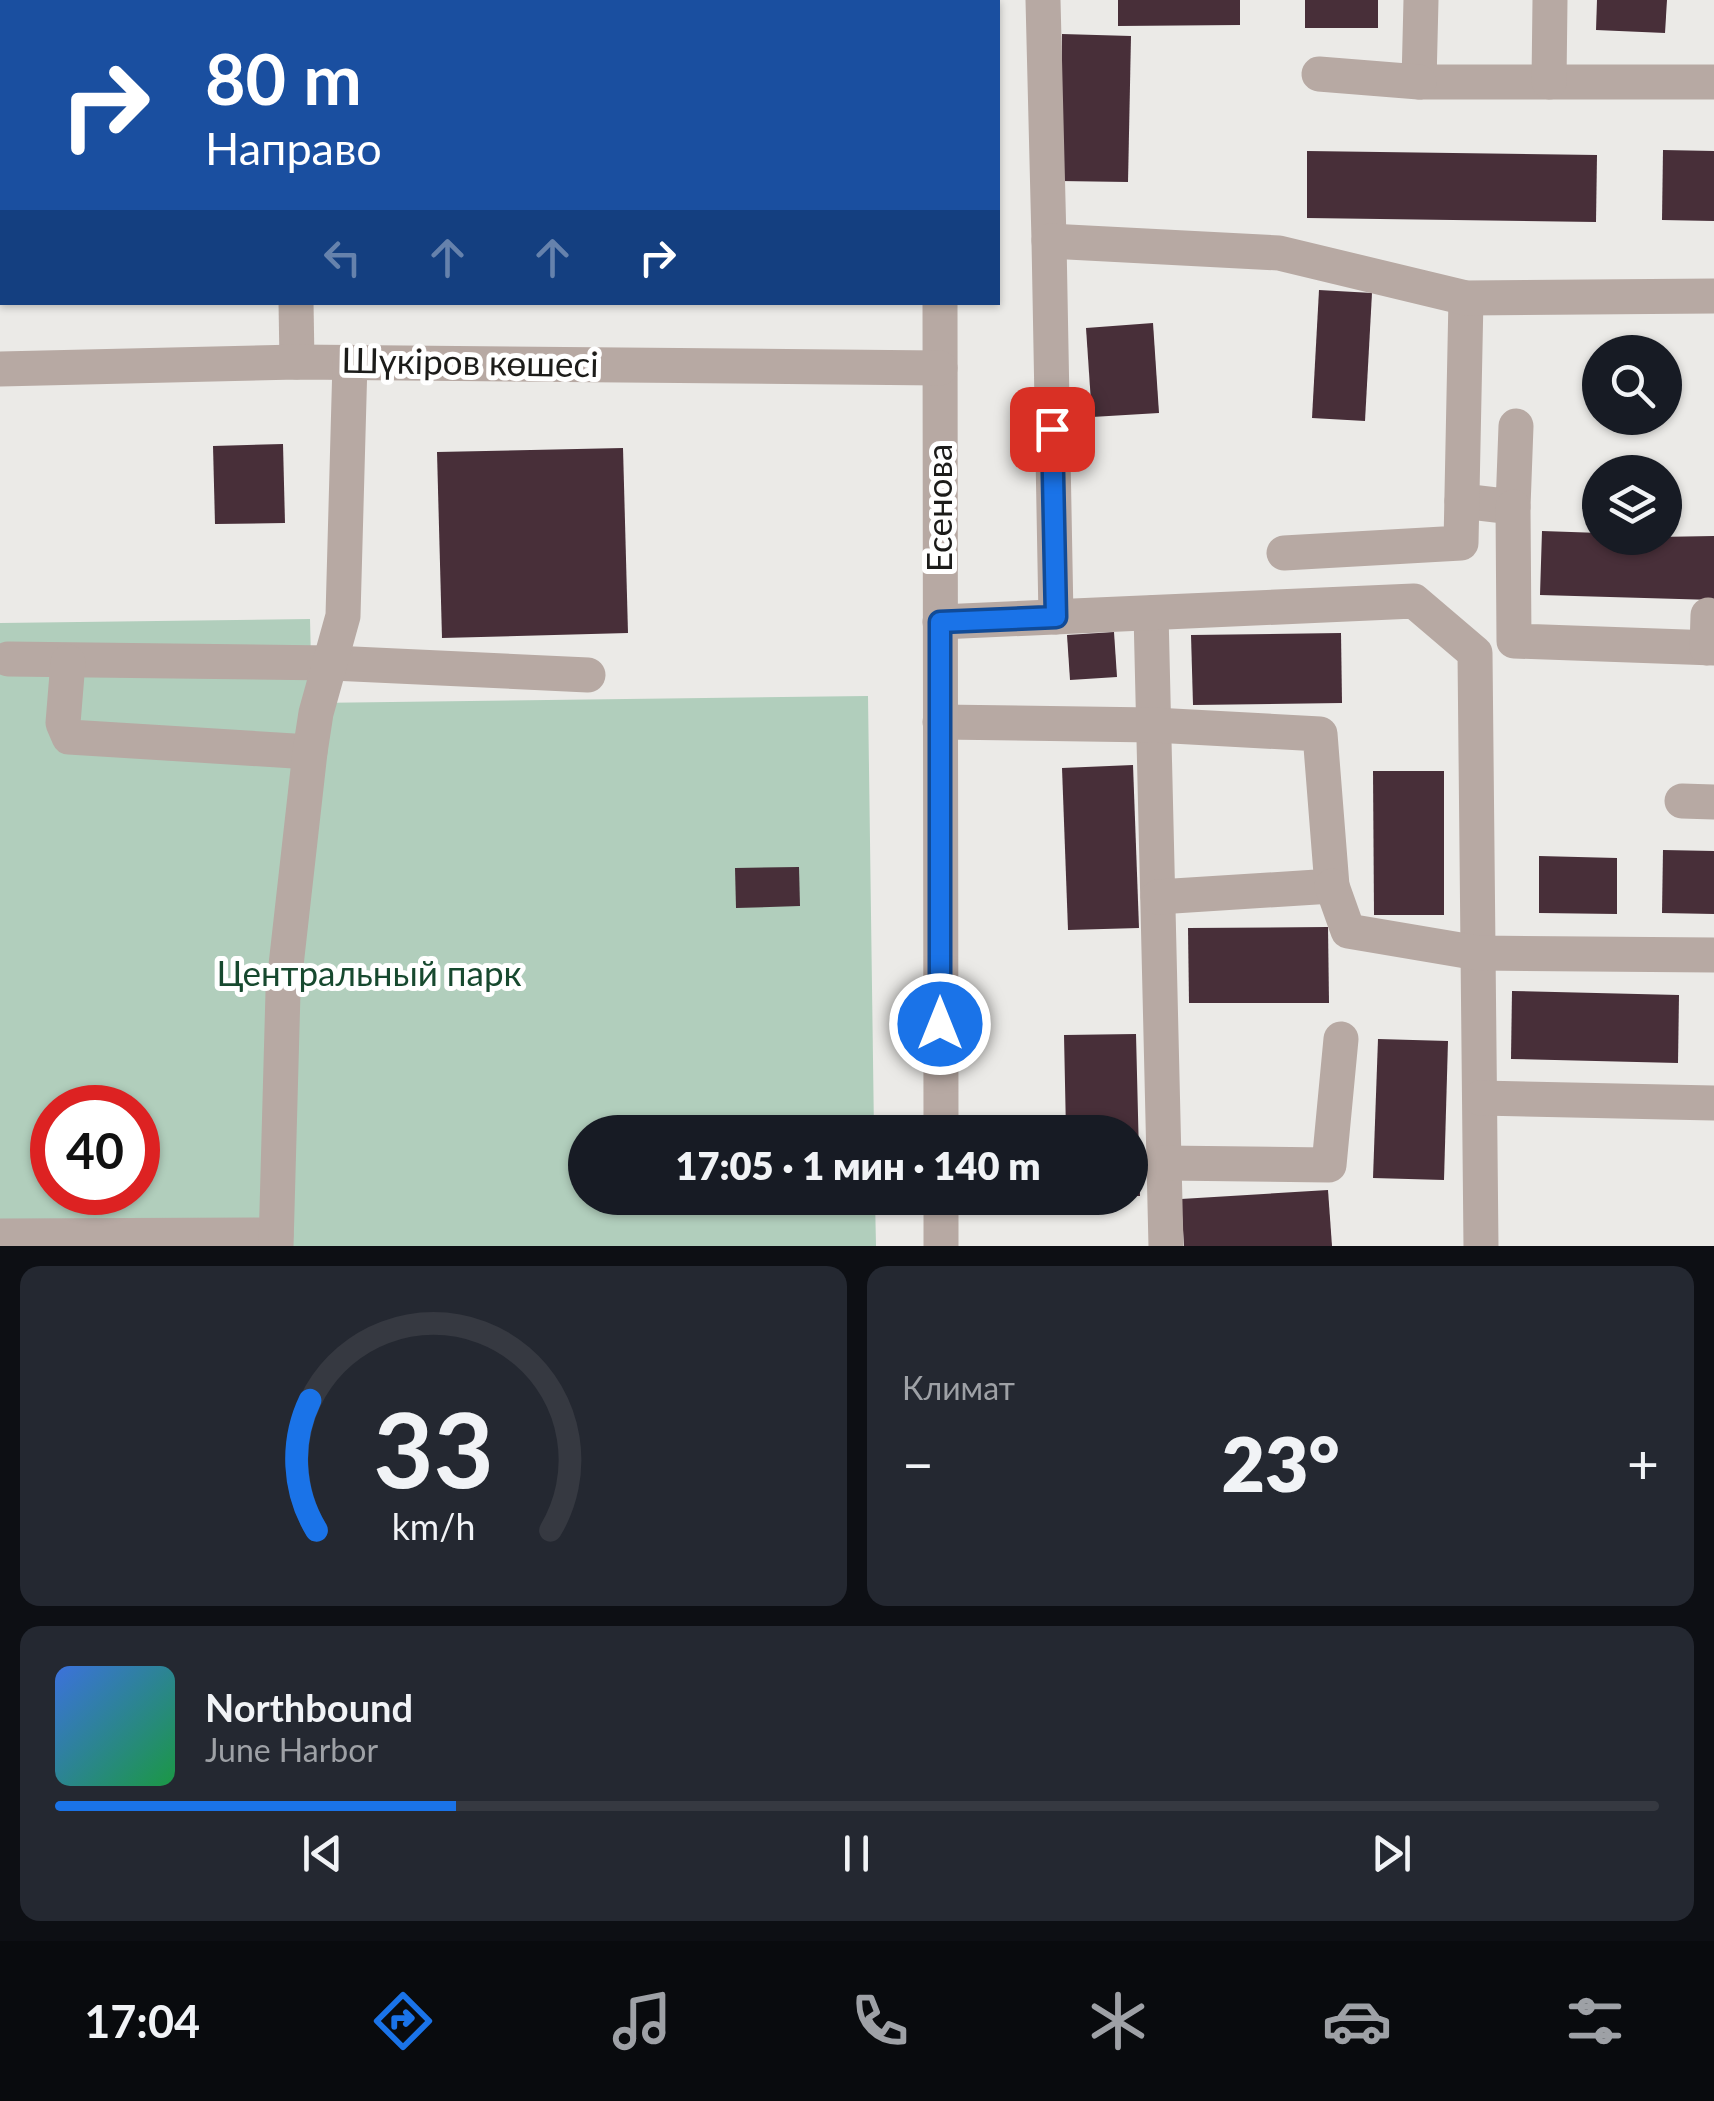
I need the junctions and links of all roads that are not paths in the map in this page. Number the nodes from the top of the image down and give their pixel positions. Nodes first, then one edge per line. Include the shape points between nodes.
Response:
1 (1043, 0) edge
2 (1420, 0) edge
3 (1550, 0) edge
4 (1320, 74) dead end
5 (1420, 82) junction
6 (1549, 82) junction
7 (1714, 82) edge
8 (1050, 241) junction
9 (1714, 296) edge
10 (1466, 298) junction
11 (296, 305) edge
12 (940, 305) edge
13 (297, 362) junction
14 (350, 362) junction
15 (940, 368) junction
16 (0, 369) edge
17 (1516, 426) dead end
18 (1462, 500) junction
19 (1513, 507) junction
20 (1284, 554) dead end
21 (1151, 613) junction
22 (1056, 617) junction
23 (940, 622) junction
24 (1710, 637) edge
25 (8, 659) dead end
26 (68, 662) junction
27 (332, 663) junction
28 (588, 675) dead end
29 (940, 722) junction
30 (1154, 725) junction
31 (310, 752) junction
32 (1332, 886) junction
33 (1158, 897) junction
34 (1478, 953) junction
35 (1714, 955) edge
36 (1342, 1040) dead end
37 (1480, 1098) junction
38 (1714, 1102) edge
39 (941, 1115) edge
40 (1164, 1163) junction
41 (941, 1215) edge
42 (0, 1236) edge
43 (276, 1240) edge
44 (941, 1246) edge
45 (1166, 1246) edge
46 (1481, 1246) edge

1 - 8 street
2 - 5 street
3 - 6 street
4 - 5 street
5 - 6 street
6 - 7 street
8 - 10 street via 1279,253
8 - 22 street
9 - 10 street
10 - 18 street
11 - 13 street
12 - 15 street, Есенова
13 - 14 street, Шүкіров көшесі
13 - 16 street, Шүкіров көшесі
14 - 15 street, Шүкіров көшесі
14 - 27 street via 343,616
15 - 23 street, Есенова
17 - 19 street
18 - 19 street
18 - 20 street via 1461,544
19 - 24 street via 1514,642
21 - 22 street
21 - 30 street
21 - 34 street via 1414,601 1475,653
22 - 23 street
23 - 29 street, Есенова
25 - 26 street
26 - 27 street
26 - 31 street via 63,723 70,737
27 - 28 street
27 - 31 street
29 - 30 street
29 - 39 street, Есенова
30 - 32 street via 1320,734
30 - 33 street
31 - 43 street via 283,992
32 - 33 street
32 - 34 street via 1348,931
33 - 40 street
34 - 35 street
34 - 37 street
36 - 40 street via 1329,1166
37 - 38 street
37 - 46 street
40 - 45 street
41 - 44 street
42 - 43 street

